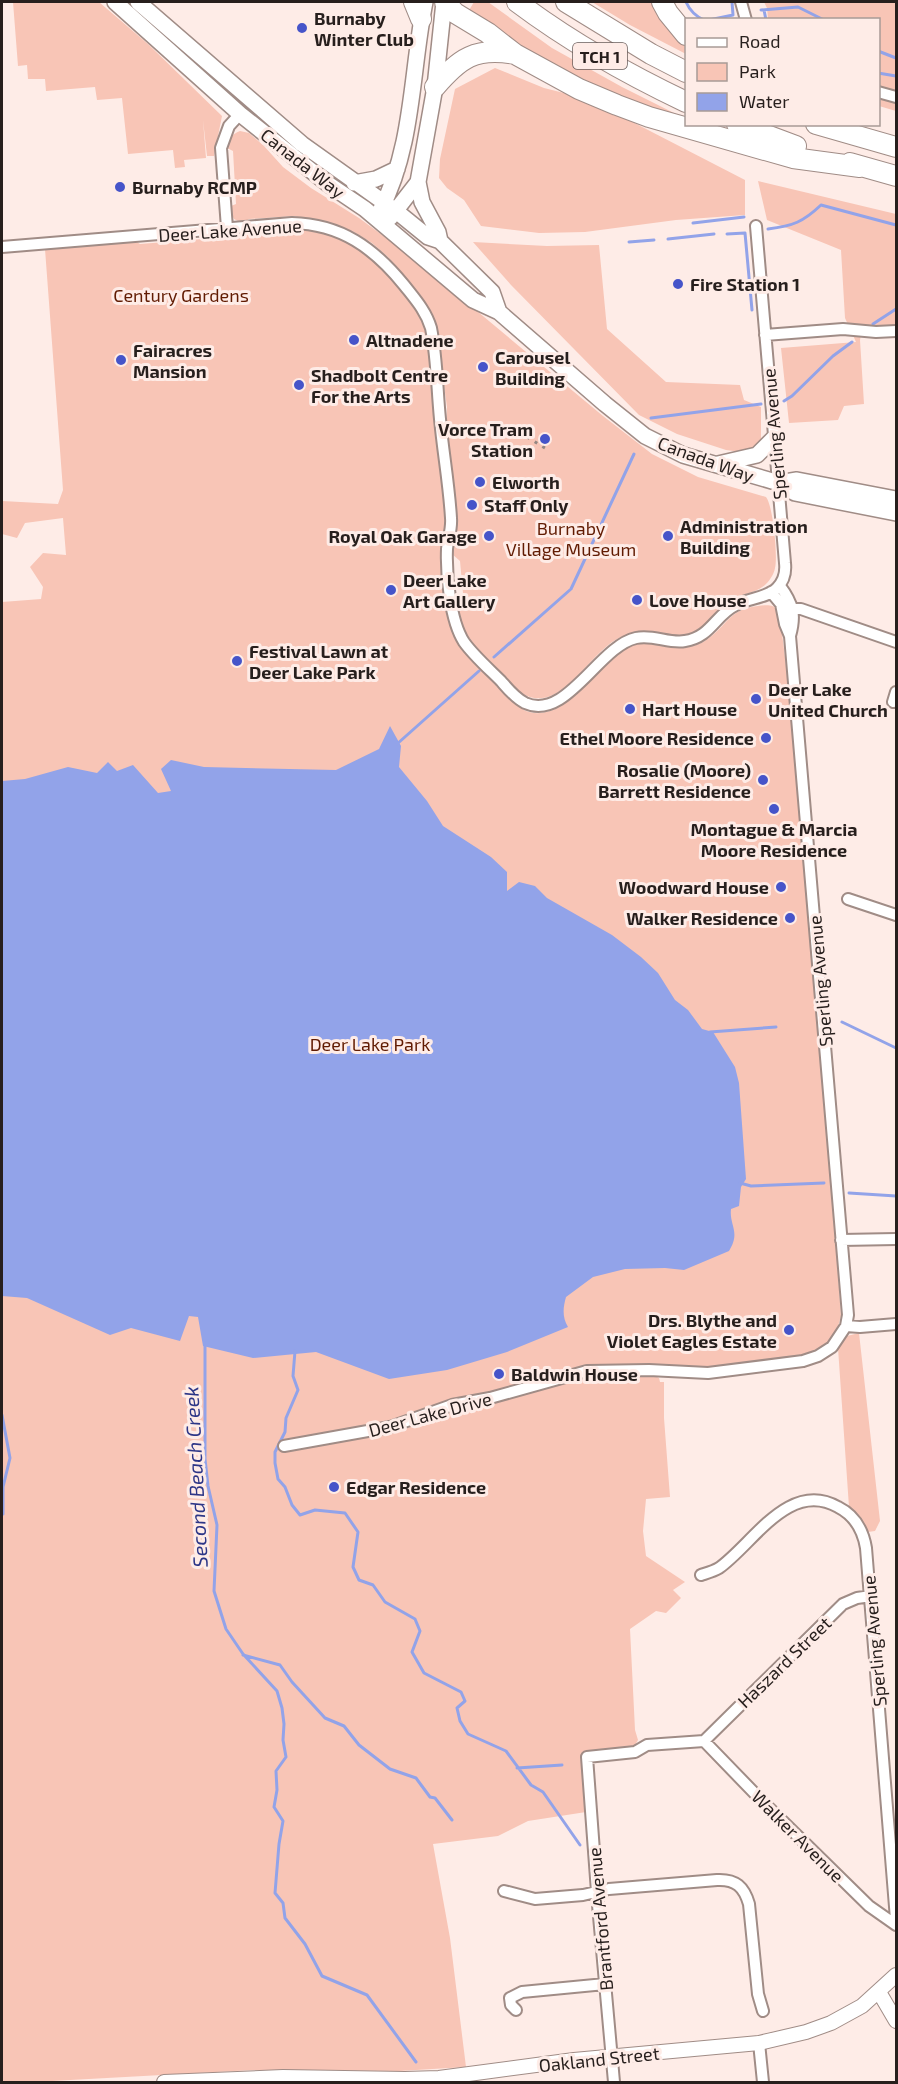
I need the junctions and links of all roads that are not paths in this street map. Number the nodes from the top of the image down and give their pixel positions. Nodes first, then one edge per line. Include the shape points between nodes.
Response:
1 (115, 2) edge
2 (138, 2) edge
3 (444, 2) edge
4 (517, 2) edge
5 (566, 2) edge
6 (662, 2) edge
7 (741, 2) edge
8 (420, 7) edge
9 (745, 18) edge
10 (685, 33) edge
11 (515, 54) junction
12 (685, 71) edge
13 (435, 87) junction
14 (880, 92) edge
15 (897, 97) edge
16 (685, 101) edge
17 (240, 114) junction
18 (742, 126) edge
19 (823, 126) edge
20 (868, 126) edge
21 (897, 137) edge
22 (897, 147) edge
23 (860, 167) junction
24 (397, 169) junction
25 (897, 176) edge
26 (418, 182) junction
27 (354, 183) junction
28 (390, 207) junction
29 (380, 222) junction
30 (756, 226) dead end
31 (227, 228) junction
32 (440, 241) junction
33 (2, 247) edge
34 (499, 312) junction
35 (897, 331) edge
36 (765, 335) junction
37 (775, 437) junction
38 (715, 465) junction
39 (778, 483) junction
40 (897, 499) edge
41 (897, 513) edge
42 (775, 589) junction
43 (793, 609) junction
44 (790, 636) junction
45 (897, 642) edge
46 (848, 899) dead end
47 (897, 915) edge
48 (897, 1239) edge
49 (841, 1240) junction
50 (897, 1324) edge
51 (846, 1326) junction
52 (284, 1446) dead end
53 (701, 1575) dead end
54 (871, 1596) junction
55 (704, 1740) junction
56 (504, 1891) dead end
57 (597, 1892) junction
58 (897, 1919) edge
59 (897, 1925) edge
60 (897, 1975) edge
61 (605, 1984) junction
62 (879, 1992) junction
63 (516, 2010) dead end
64 (763, 2011) dead end
65 (897, 2021) edge
66 (759, 2043) junction
67 (612, 2056) junction
68 (204, 2081) edge
69 (164, 2082) edge
70 (614, 2082) edge
71 (763, 2082) edge

1 - 17 main road, Canada Way
2 - 27 main road, Canada Way via 302,144
3 - 11 highway
3 - 13 main road
4 - 16 highway, TCH 1 via 632,75
5 - 12 highway, TCH 1
6 - 10 highway
7 - 9 street
8 - 24 main road via 406,135
11 - 13 highway via 476,53 456,64
11 - 23 highway via 579,89 649,117 793,158
13 - 26 main road
14 - 15 street
17 - 29 main road, Canada Way
17 - 31 street via 229,126 221,148
18 - 23 highway
19 - 22 highway
20 - 21 highway
23 - 25 highway
24 - 27 main road via 376,179
24 - 28 main road
26 - 28 main road
26 - 32 main road via 422,202
27 - 28 main road, Canada Way
28 - 29 main road
28 - 32 main road, Canada Way via 428,237
29 - 34 main road, Canada Way via 473,300
30 - 36 street, Sperling Avenue
31 - 33 street, Deer Lake Avenue
31 - 42 street, Deer Lake Avenue via 297,223 338,232 379,256 421,306 433,338 448,482 451,522 447,551 453,616 467,646 521,701 536,706 556,702 625,642 639,637 677,642 695,639 711,630 735,605
32 - 34 main road, Canada Way via 492,292
34 - 38 main road, Canada Way via 645,436 683,455
35 - 36 street via 843,329
36 - 37 street, Sperling Avenue
37 - 38 main road via 757,455
37 - 39 street, Sperling Avenue
38 - 39 main road, Canada Way
39 - 40 main road, Canada Way via 797,480
39 - 41 main road, Canada Way via 795,493
39 - 42 street, Sperling Avenue via 786,574
42 - 43 street via 788,596
42 - 44 street, Sperling Avenue
43 - 44 street, Sperling Avenue
43 - 45 street
44 - 49 street, Sperling Avenue
46 - 47 street
48 - 49 street
49 - 51 street, Sperling Avenue
50 - 51 street
51 - 52 street, Deer Lake Drive via 826,1352 803,1361 708,1373 587,1371 452,1405 390,1427
53 - 54 street, Sperling Avenue via 720,1567 790,1506 820,1501 835,1505 856,1523 865,1541
54 - 55 street, Haszard Street via 843,1604
54 - 58 street, Sperling Avenue
55 - 57 street, Brantford Avenue via 587,1756
55 - 59 street, Walker Avenue via 869,1906
56 - 57 street via 535,1899
57 - 61 street, Brantford Avenue
57 - 64 street via 725,1880 740,1886 750,1904
60 - 62 street, Oakland Street
61 - 63 street via 522,1992 510,1998
61 - 67 street, Brantford Avenue
62 - 65 street
62 - 66 street, Oakland Street via 831,2023
66 - 67 street, Oakland Street
66 - 71 street
67 - 68 street, Oakland Street via 438,2078
67 - 70 street, Brantford Avenue
68 - 69 street, Oakland Street

